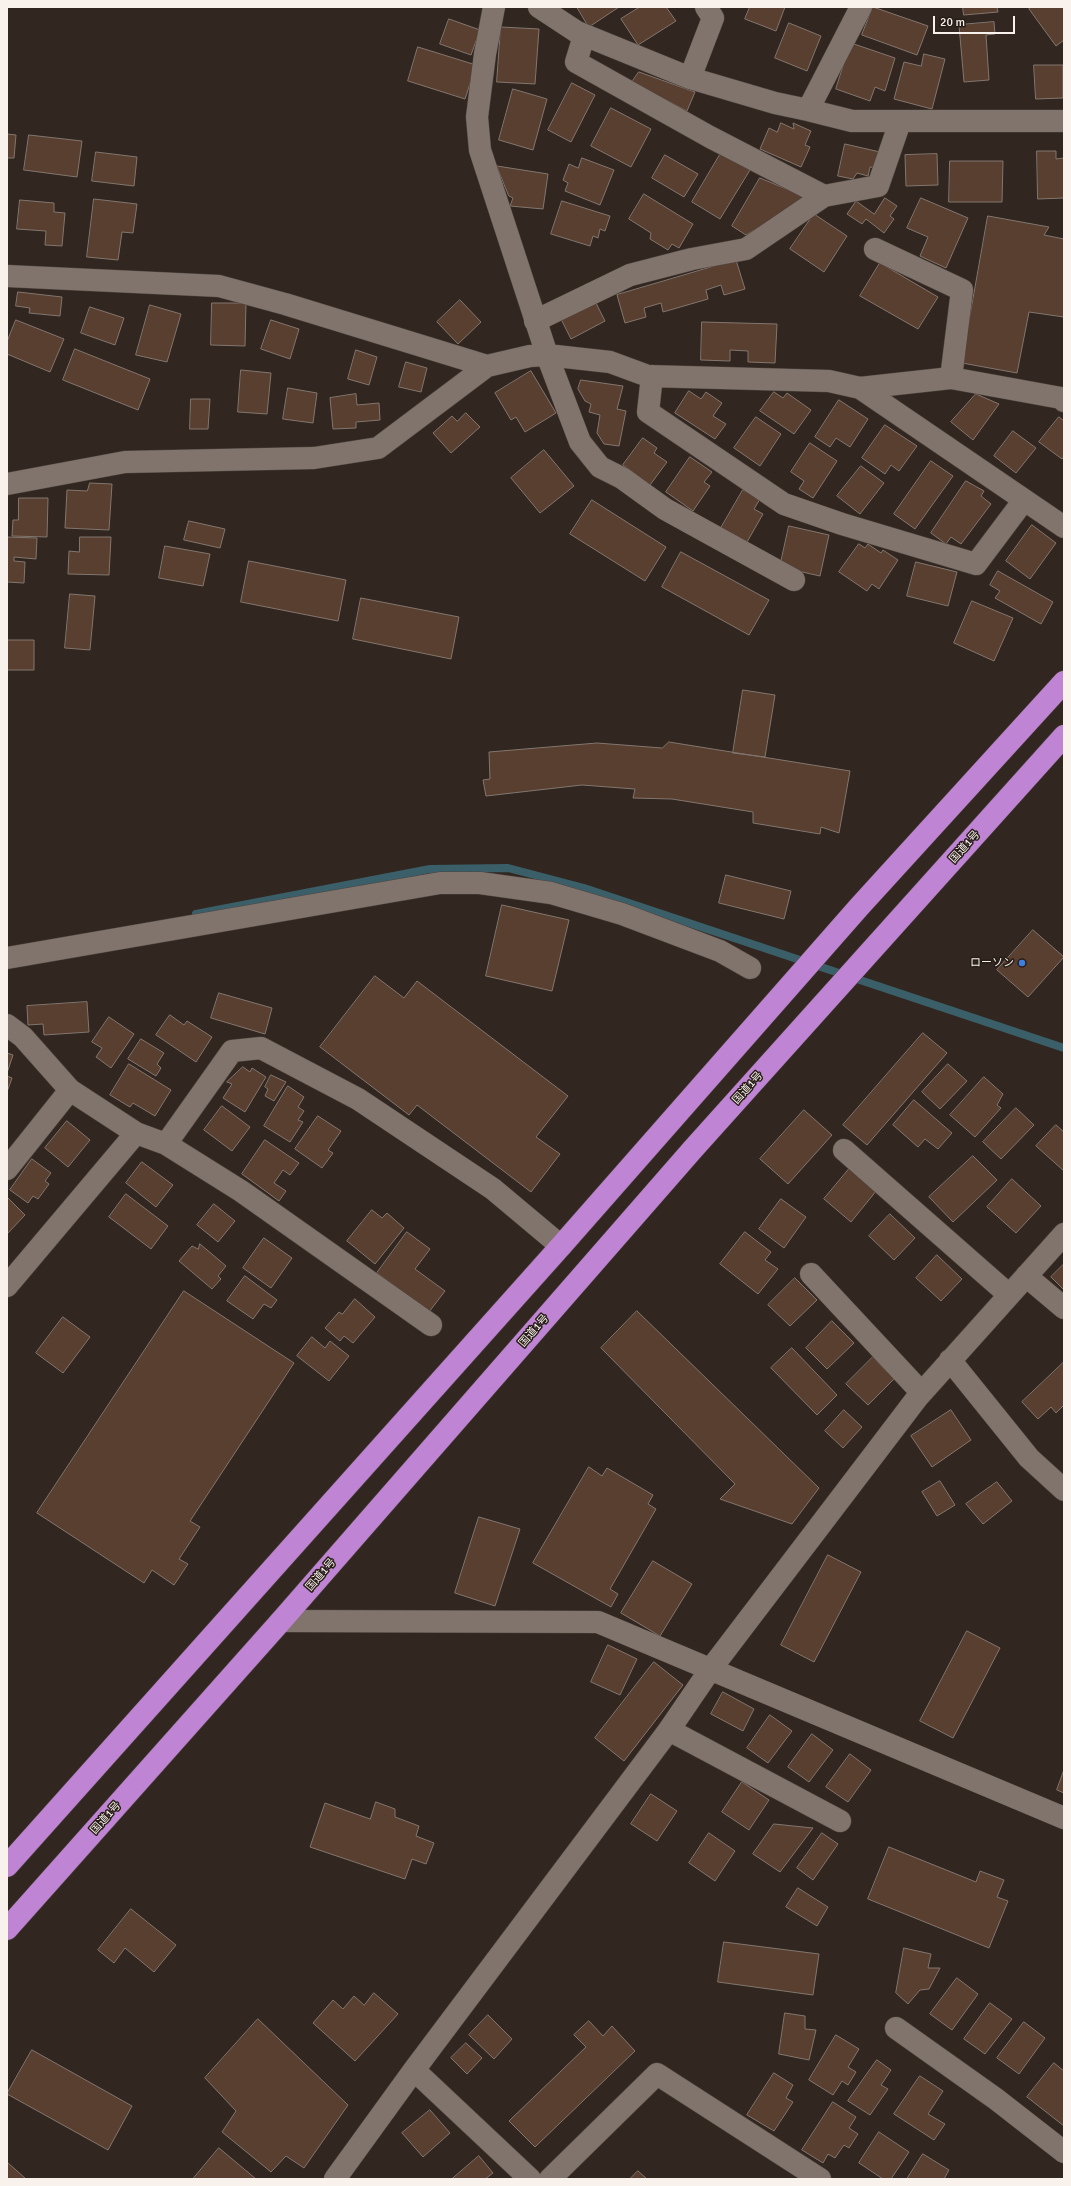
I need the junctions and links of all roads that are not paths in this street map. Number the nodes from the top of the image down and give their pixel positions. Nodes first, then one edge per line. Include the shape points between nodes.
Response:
1 (494, 7) edge
2 (539, 7) edge
3 (706, 7) edge
4 (861, 7) edge
5 (584, 36) junction
6 (690, 78) junction
7 (808, 110) junction
8 (1064, 121) edge
9 (900, 122) junction
10 (824, 196) junction
11 (875, 249) dead end
12 (7, 276) edge
13 (536, 321) junction
14 (547, 355) junction
15 (487, 366) junction
16 (652, 376) junction
17 (951, 378) junction
18 (860, 388) junction
19 (1064, 401) edge
20 (7, 484) edge
21 (1024, 500) junction
22 (1064, 527) edge
23 (794, 580) dead end
24 (1064, 682) edge
25 (1064, 736) edge
26 (7, 958) edge
27 (750, 968) dead end
28 (7, 1025) edge
29 (70, 1090) junction
30 (136, 1133) junction
31 (166, 1144) junction
32 (844, 1150) dead end
33 (7, 1169) edge
34 (1064, 1234) edge
35 (561, 1246) junction
36 (811, 1274) dead end
37 (1026, 1276) junction
38 (7, 1286) edge
39 (1008, 1294) junction
40 (1064, 1308) edge
41 (431, 1325) dead end
42 (950, 1360) junction
43 (921, 1392) junction
44 (1064, 1490) edge
45 (281, 1621) junction
46 (710, 1670) junction
47 (669, 1730) junction
48 (1064, 1818) edge
49 (840, 1821) dead end
50 (7, 1866) edge
51 (7, 1929) edge
52 (896, 2028) dead end
53 (414, 2070) junction
54 (1064, 2152) edge
55 (335, 2179) edge
56 (530, 2179) edge
57 (550, 2179) edge
58 (820, 2179) edge

1 - 13 street via 477,117 480,150
2 - 5 street
3 - 6 street via 713,18
4 - 7 street
5 - 6 street
5 - 10 street via 576,62 710,137
6 - 7 street
7 - 9 street via 852,121
8 - 9 street
9 - 10 street via 878,186
10 - 13 street via 746,249 692,259 630,275
11 - 17 street via 962,290
12 - 15 street via 219,286
13 - 14 street
14 - 15 street via 530,356
14 - 16 street via 610,362
14 - 23 street via 580,442 600,467 622,478 665,509
15 - 20 street via 378,448 314,458 124,462
16 - 18 street via 829,381
16 - 21 street via 648,412 784,504 842,524 976,564
17 - 18 street
17 - 19 street
18 - 21 street
21 - 22 street
24 - 35 highway via 796,978
25 - 45 highway, 国道1号 via 682,1161
26 - 27 street via 440,882 480,883 551,893 622,914 720,951
28 - 29 street via 23,1037
29 - 30 street
29 - 33 street
30 - 31 street
30 - 38 street
31 - 35 street via 232,1051 261,1048 358,1099 493,1189
31 - 41 street via 241,1191
32 - 39 street
34 - 37 street
35 - 50 highway
36 - 43 street
37 - 39 street
37 - 40 street
39 - 42 street
42 - 43 street
42 - 44 street via 1029,1458
43 - 46 street
45 - 46 street via 598,1622
45 - 51 highway, 国道1号
46 - 47 street
46 - 48 street
47 - 49 street
47 - 53 street
52 - 54 street via 996,2099
53 - 55 street
53 - 56 street
57 - 58 street via 656,2074

